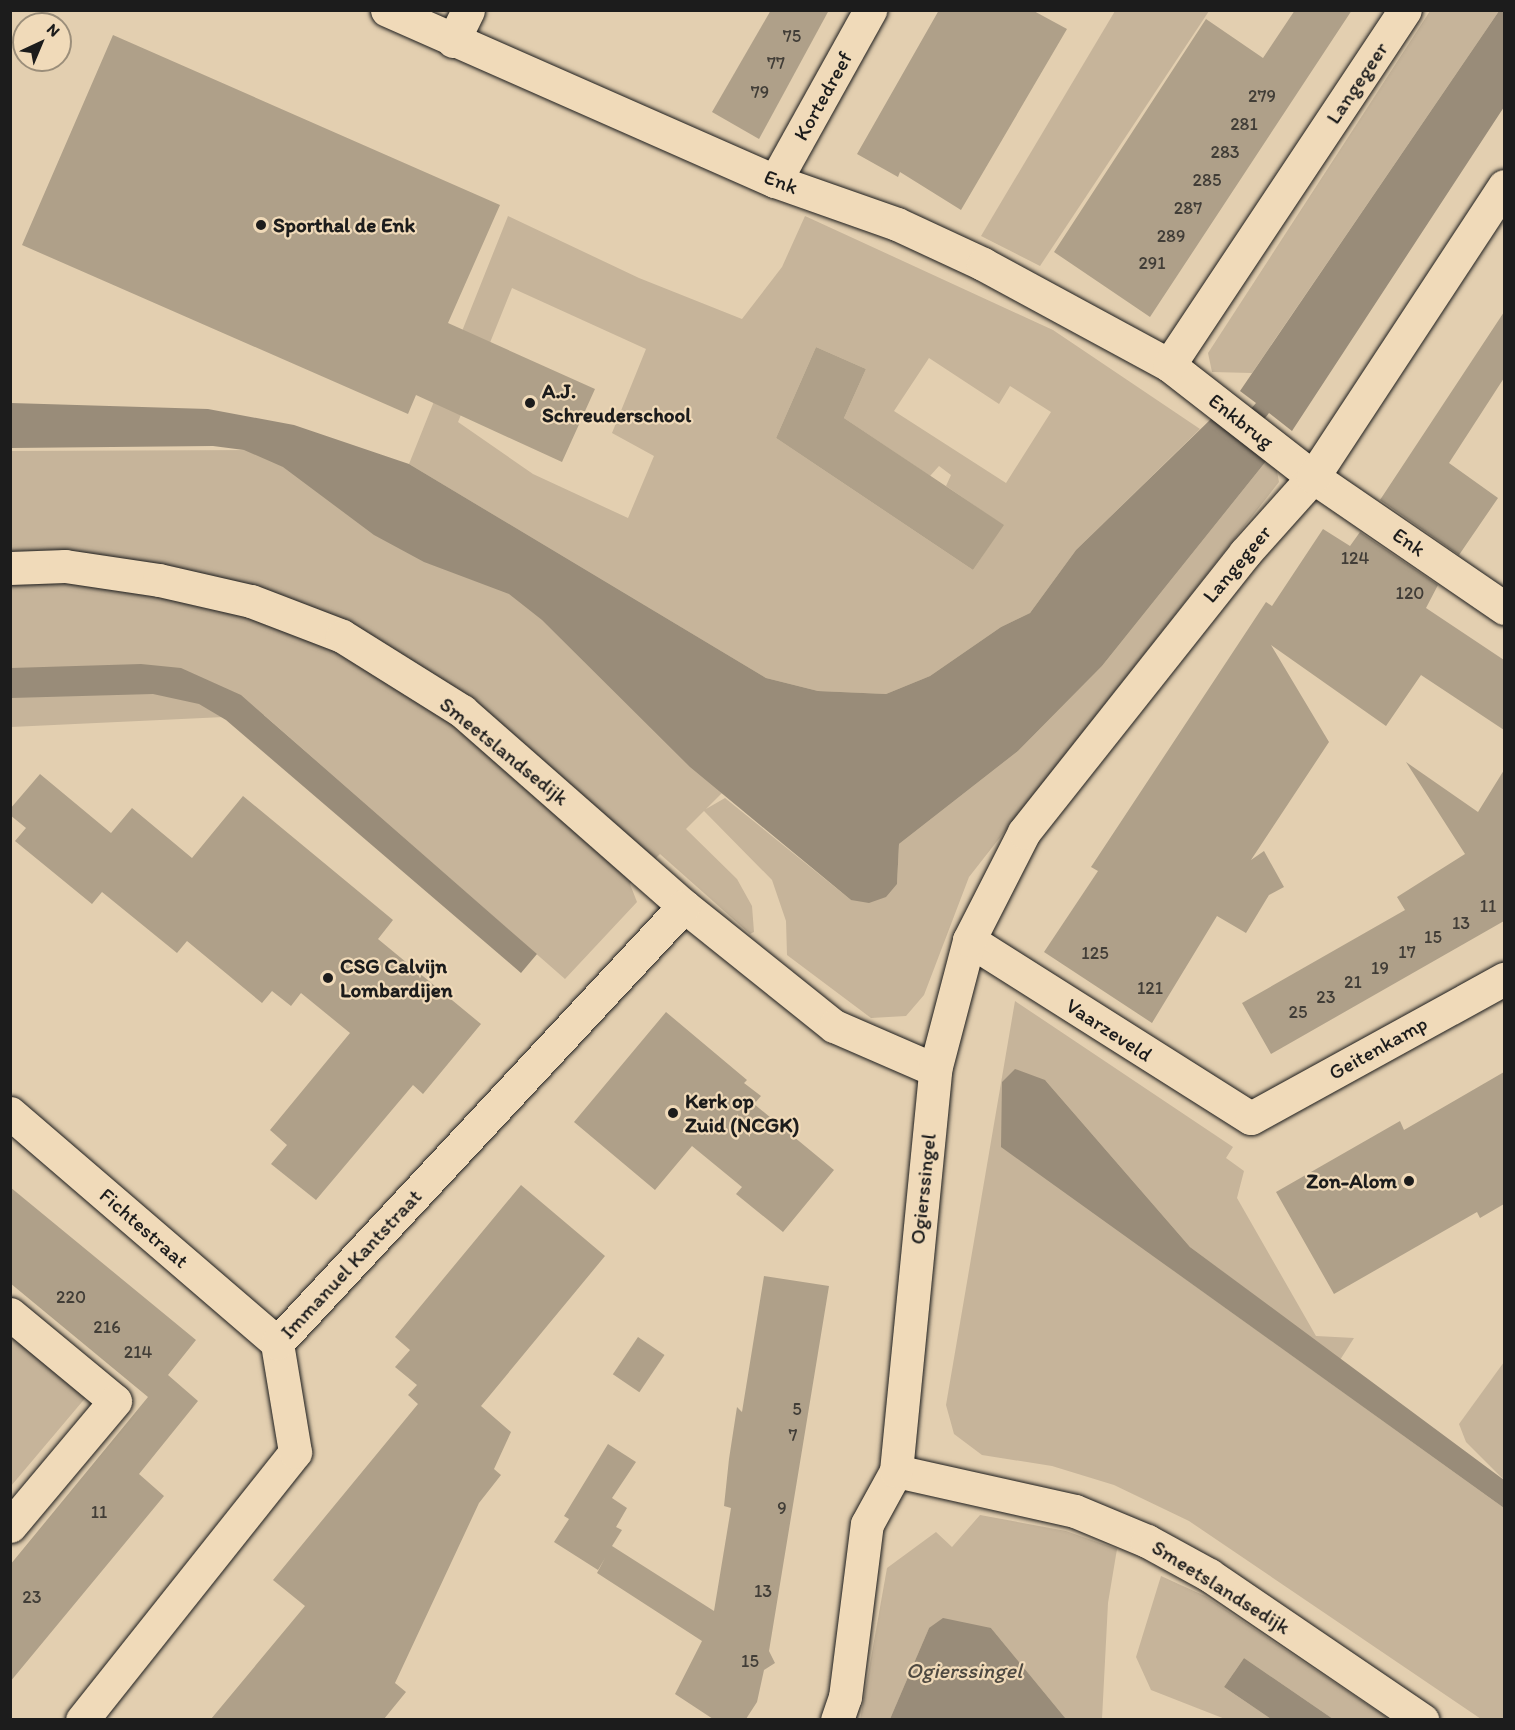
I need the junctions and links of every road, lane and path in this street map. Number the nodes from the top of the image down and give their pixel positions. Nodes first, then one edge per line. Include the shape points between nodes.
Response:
1 (387, 10) edge
2 (468, 10) edge
3 (870, 10) edge
4 (1405, 10) edge
5 (453, 41) junction
6 (775, 181) junction
7 (1504, 186) edge
8 (1169, 365) junction
9 (1303, 469) junction
10 (10, 568) edge
11 (1504, 608) edge
12 (684, 906) junction
13 (969, 940) junction
14 (1504, 979) edge
15 (935, 1070) junction
16 (10, 1113) edge
17 (1251, 1118) joint
18 (10, 1314) edge
19 (277, 1343) junction
20 (896, 1470) junction
21 (10, 1526) edge
22 (82, 1719) edge
23 (837, 1719) edge
24 (1422, 1719) edge

1 - 5 street, Enk
2 - 5 street
3 - 6 street, Kortedreef
4 - 8 street, Langegeer
5 - 6 street, Enk
6 - 8 street, Enk via 897,224
7 - 9 street, Langegeer
8 - 9 street, Enkbrug
9 - 11 street, Enk
9 - 13 street, Langegeer via 1245,553 1024,832
10 - 12 street, Smeetslandsedijk via 65,566 159,580 251,601 342,636 462,711
12 - 15 street, Smeetslandsedijk via 834,1026
12 - 19 street, Immanuel Kantstraat
13 - 15 street, Ogierssingel
13 - 17 street, Vaarzeveld
14 - 17 street, Geitenkamp
15 - 20 street, Ogierssingel
16 - 19 street, Fichtestraat
18 - 21 street via 116,1401
19 - 22 street, Immanuel Kantstraat via 295,1452
20 - 23 street, Ogierssingel via 867,1524 845,1697
20 - 24 street, Smeetslandsedijk via 1075,1510 1147,1541 1209,1575

